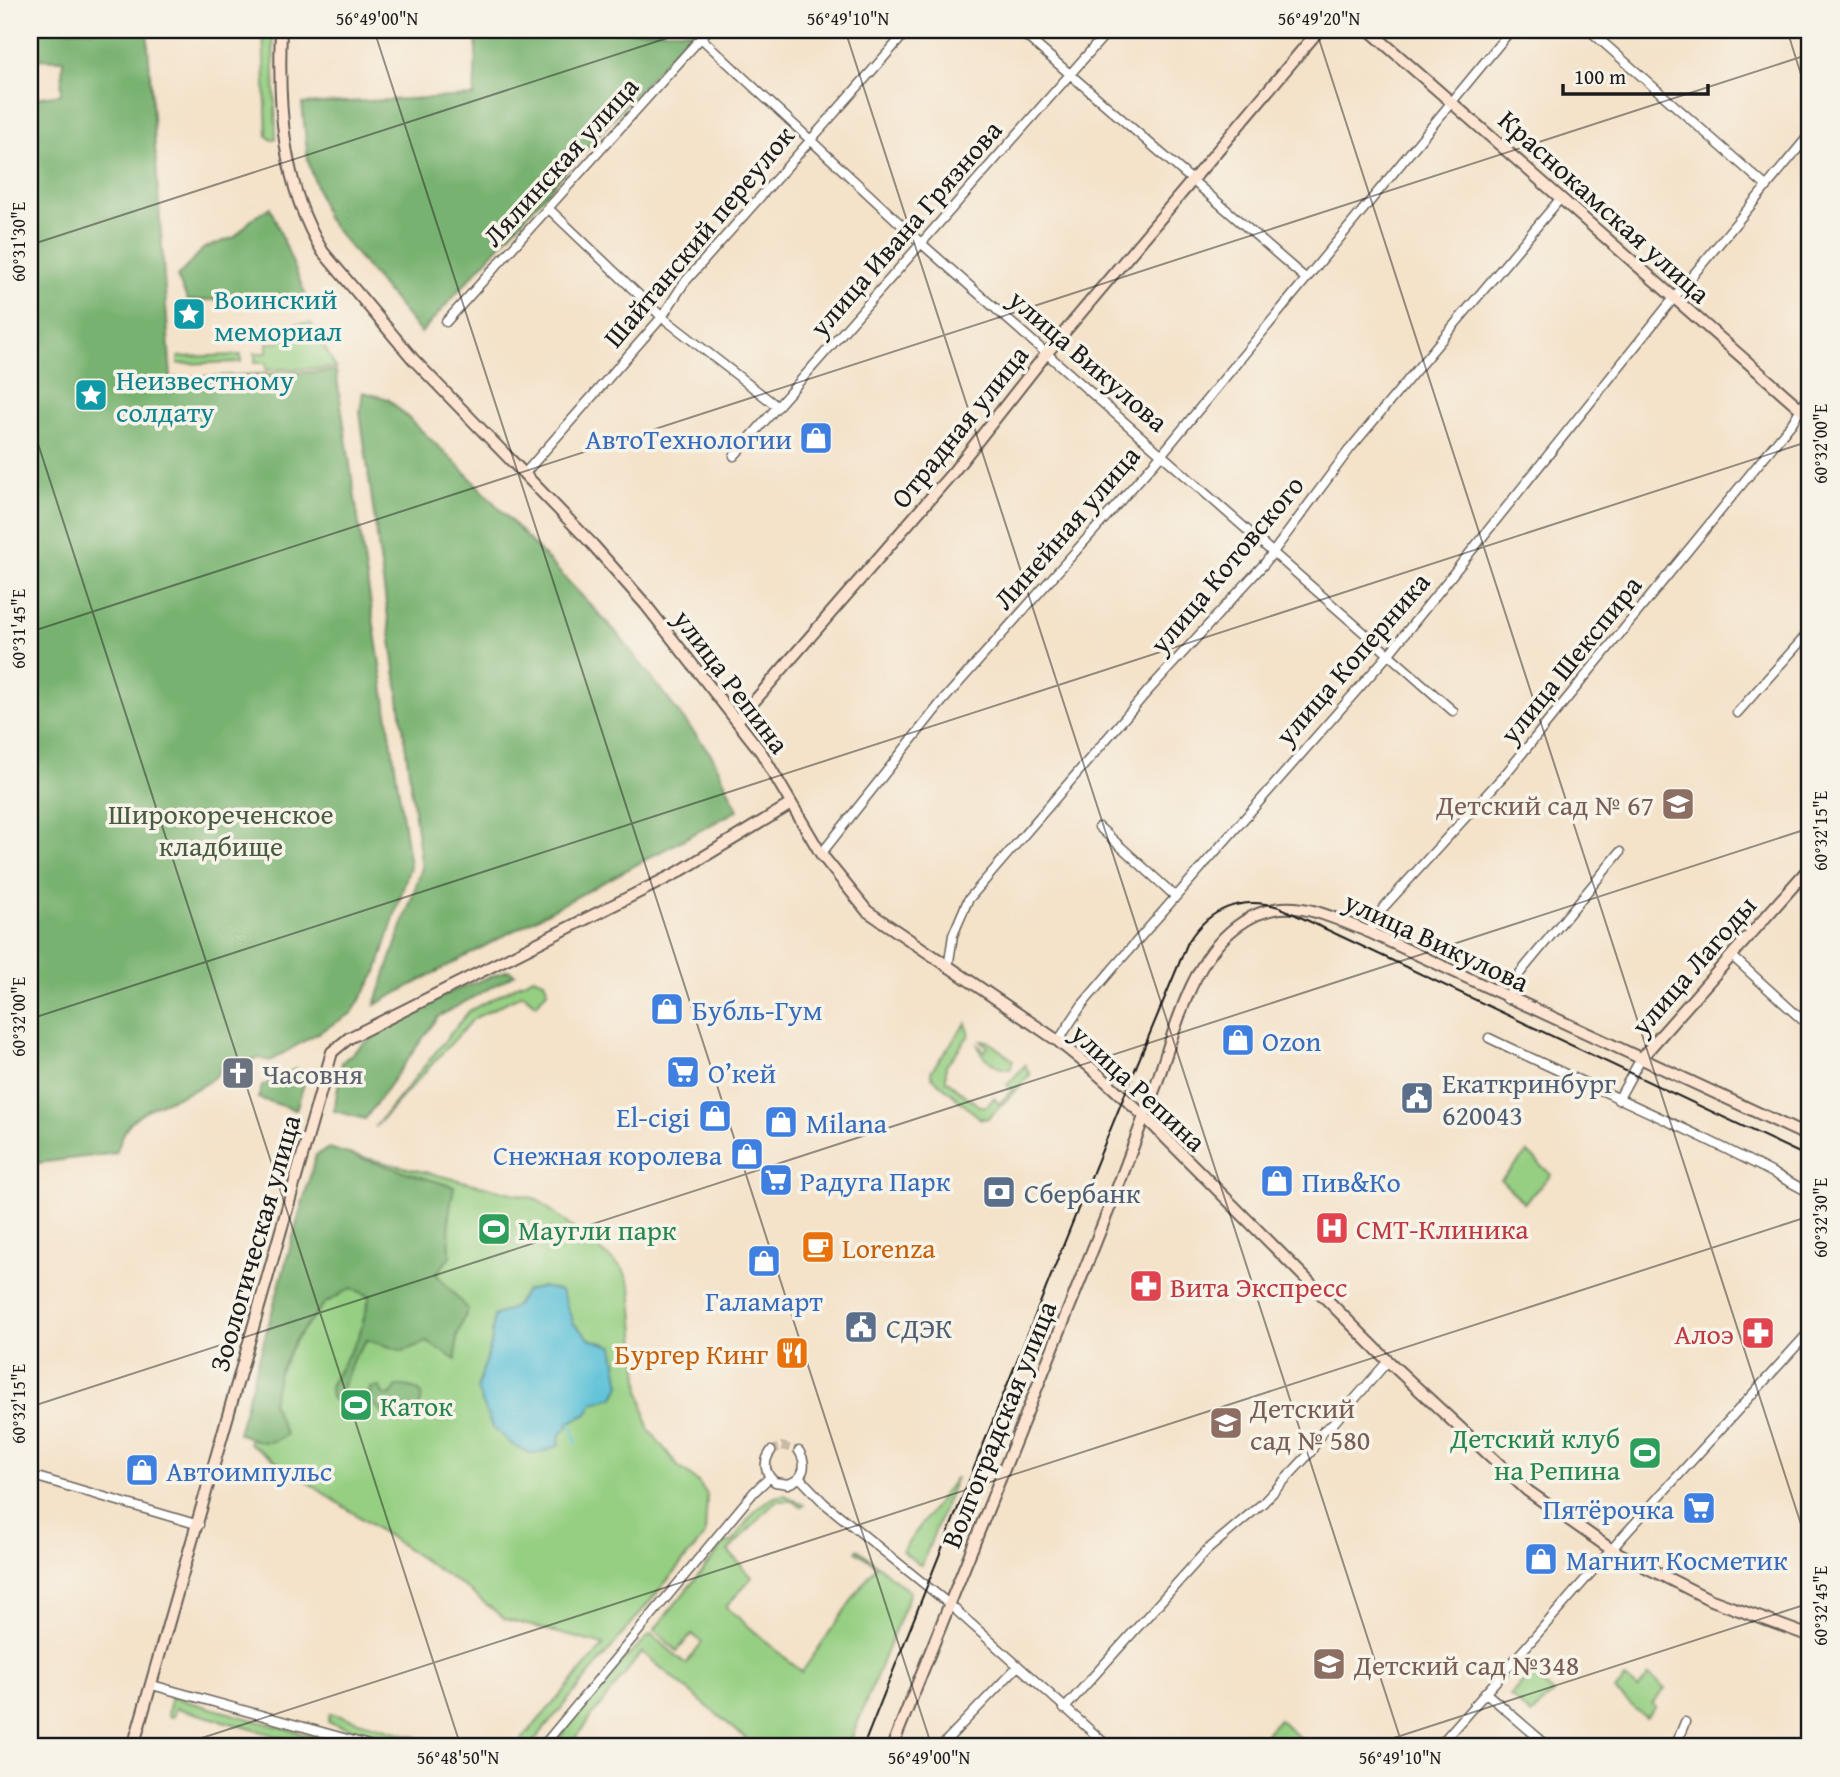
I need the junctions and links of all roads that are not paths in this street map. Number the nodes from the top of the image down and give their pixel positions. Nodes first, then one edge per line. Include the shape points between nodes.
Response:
1 (281, 30) edge
2 (708, 30) edge
3 (908, 30) edge
4 (1019, 30) edge
5 (1109, 30) edge
6 (1319, 30) edge
7 (1369, 30) edge
8 (1511, 30) edge
9 (1589, 30) edge
10 (701, 37) junction
11 (1070, 74) junction
12 (1453, 102) junction
13 (1810, 134) edge
14 (808, 141) junction
15 (1193, 178) junction
16 (1767, 187) junction
17 (1560, 199) junction
18 (548, 208) junction
19 (922, 244) junction
20 (1305, 278) junction
21 (1674, 298) junction
22 (663, 317) junction
23 (446, 322) dead end
24 (1046, 354) junction
25 (1810, 394) edge
26 (778, 407) junction
27 (1801, 409) junction
28 (1810, 417) edge
29 (1162, 454) junction
30 (734, 456) dead end
31 (525, 473) junction
32 (1274, 551) junction
33 (1810, 631) edge
34 (1388, 655) junction
35 (1453, 711) dead end
36 (1737, 713) dead end
37 (738, 720) junction
38 (791, 804) junction
39 (1099, 827) dead end
40 (1620, 852) dead end
41 (821, 854) junction
42 (1810, 867) edge
43 (1175, 896) junction
44 (1369, 932) junction
45 (1732, 956) junction
46 (948, 968) junction
47 (1507, 999) junction
48 (1810, 1027) edge
49 (1489, 1038) dead end
50 (1058, 1041) junction
51 (1641, 1058) junction
52 (1618, 1100) junction
53 (1144, 1116) junction
54 (1810, 1137) edge
55 (1810, 1194) edge
56 (1810, 1331) edge
57 (1388, 1361) junction
58 (771, 1451) dead end
59 (799, 1451) dead end
60 (30, 1475) edge
61 (770, 1477) junction
62 (800, 1478) junction
63 (199, 1525) junction
64 (1612, 1550) junction
65 (949, 1604) junction
66 (1810, 1636) edge
67 (1018, 1666) junction
68 (152, 1685) junction
69 (1485, 1692) junction
70 (1065, 1709) junction
71 (1685, 1722) dead end
72 (133, 1747) edge
73 (376, 1747) edge
74 (542, 1747) edge
75 (892, 1747) edge
76 (940, 1747) edge
77 (1109, 1747) edge
78 (1438, 1747) edge
79 (1549, 1747) edge
80 (1675, 1747) edge

1 - 31 street, улица Репина via 285,140 295,191 311,233 413,359
2 - 10 street, Лялинская улица
3 - 14 street, Шайтанский переулок
4 - 11 street
5 - 11 street, улица Ивана Грязнова
6 - 15 street, Отрадная улица
7 - 12 street, Краснокамская улица
8 - 12 street, Линейная улица
9 - 16 street
10 - 14 street, улица Викулова
10 - 18 street, Лялинская улица
11 - 15 street
11 - 19 street, улица Ивана Грязнова
12 - 17 street, Краснокамская улица
12 - 20 street, Линейная улица
13 - 16 street, улица Коперника
14 - 19 street, улица Викулова
14 - 22 street, Шайтанский переулок via 684,283
15 - 20 street
15 - 24 street, Отрадная улица
16 - 21 street, улица Коперника
17 - 21 street, Краснокамская улица
17 - 32 street, улица Котовского via 1349,450
18 - 22 street
18 - 23 street, Лялинская улица
19 - 24 street, улица Викулова
19 - 26 street, улица Ивана Грязнова
20 - 29 street, Линейная улица
21 - 27 street, Краснокамская улица
21 - 34 street, улица Коперника
22 - 26 street
22 - 31 street, Шайтанский переулок
24 - 29 street, улица Викулова
24 - 37 street, Отрадная улица via 954,471
25 - 27 street, улица Шекспира
26 - 30 street, улица Ивана Грязнова
27 - 28 street, Краснокамская улица
27 - 44 street, улица Шекспира via 1516,761 1383,908
29 - 32 street, улица Викулова
29 - 41 street, Линейная улица via 940,705
31 - 37 street, улица Репина via 645,604
32 - 34 street, улица Викулова
32 - 46 street, улица Котовского via 968,900 954,935
33 - 36 street
34 - 35 street, улица Викулова
34 - 43 street, улица Коперника
37 - 38 street, улица Репина
38 - 41 street, улица Репина
38 - 63 street, Зоологическая улица via 677,873 349,1038 332,1052
39 - 43 street
40 - 47 street via 1518,975
41 - 46 street, улица Репина via 867,912
42 - 45 street, улица Лагоды
43 - 50 street, улица Коперника via 1082,1005
44 - 47 street, улица Викулова
44 - 53 street, улица Викулова via 1319,912 1289,907 1270,908 1234,928 1196,978
45 - 48 street
45 - 51 street, улица Лагоды
46 - 50 street, улица Репина
47 - 51 street, улица Викулова
49 - 52 street
50 - 53 street, улица Репина
51 - 52 street, улица Лагоды
51 - 54 street, улица Викулова
52 - 55 street via 1699,1134
53 - 57 street, улица Репина
53 - 65 street, Волгоградская улица
56 - 64 street
57 - 64 street, улица Репина via 1528,1491
57 - 70 street via 1324,1430 1310,1453 1206,1551
58 - 61 street via 765,1464
59 - 62 street via 804,1464
60 - 63 street
61 - 62 street via 788,1485
61 - 74 street
62 - 65 street via 824,1503
63 - 68 street, Зоологическая улица
64 - 66 street, улица Репина via 1709,1599
64 - 69 street
65 - 67 street
65 - 75 street, Волгоградская улица
67 - 70 street
67 - 76 street
68 - 72 street, Зоологическая улица
68 - 73 street
69 - 78 street
69 - 79 street
70 - 77 street
71 - 80 street

